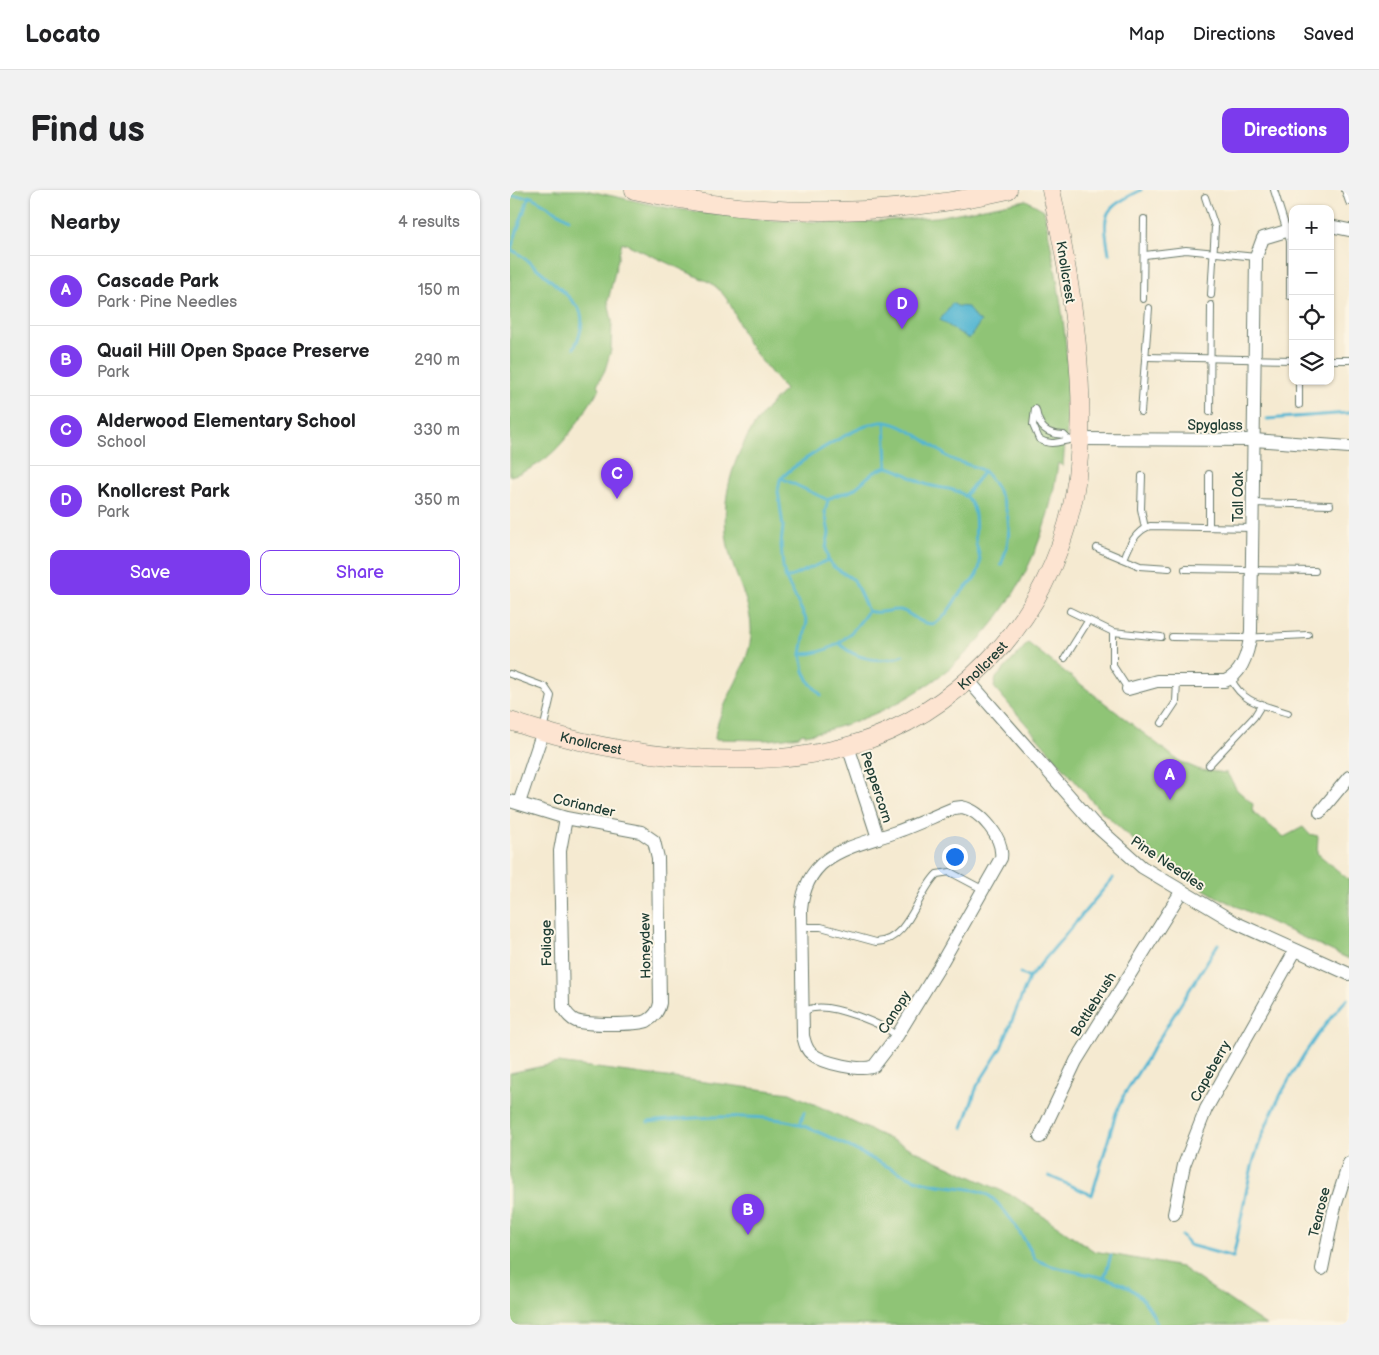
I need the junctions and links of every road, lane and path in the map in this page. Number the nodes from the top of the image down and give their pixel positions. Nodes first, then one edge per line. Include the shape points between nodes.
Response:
1 (634, 190) edge
2 (1008, 190) edge
3 (1051, 190) edge
4 (1274, 190) edge
5 (1345, 190) edge
6 (1205, 197) dead end
7 (1349, 202) edge
8 (1144, 220) dead end
9 (1289, 227) edge
10 (1334, 227) edge
11 (1289, 229) edge
12 (1349, 230) edge
13 (1290, 250) edge
14 (1214, 252) junction
15 (1145, 255) junction
16 (1256, 257) junction
17 (1211, 295) dead end
18 (1290, 295) edge
19 (1143, 299) dead end
20 (1211, 304) dead end
21 (1149, 308) dead end
22 (1147, 357) junction
23 (1212, 358) junction
24 (1256, 359) junction
25 (1289, 360) edge
26 (1334, 360) edge
27 (1349, 360) edge
28 (1299, 385) edge
29 (1299, 405) dead end
30 (1141, 412) dead end
31 (1210, 412) dead end
32 (1074, 439) junction
33 (1254, 440) junction
34 (1349, 447) edge
35 (1209, 474) dead end
36 (1142, 476) dead end
37 (1253, 503) junction
38 (1330, 505) dead end
39 (1209, 526) junction
40 (1145, 528) junction
41 (1253, 528) junction
42 (1097, 548) dead end
43 (1124, 559) junction
44 (1170, 568) dead end
45 (1185, 568) dead end
46 (1252, 570) junction
47 (1315, 571) dead end
48 (1070, 612) dead end
49 (1088, 621) junction
50 (1113, 632) junction
51 (1308, 635) dead end
52 (1161, 637) dead end
53 (1172, 637) dead end
54 (1250, 637) junction
55 (1065, 658) dead end
56 (510, 674) edge
57 (1231, 679) junction
58 (968, 680) junction
59 (1177, 681) junction
60 (1128, 689) joint
61 (1262, 704) junction
62 (1288, 712) dead end
63 (510, 721) edge
64 (1162, 723) dead end
65 (543, 731) junction
66 (848, 746) junction
67 (1209, 765) dead end
68 (1349, 777) edge
69 (514, 802) edge
70 (1320, 812) dead end
71 (566, 818) junction
72 (651, 838) joint
73 (878, 838) junction
74 (984, 890) junction
75 (1181, 892) junction
76 (802, 927) junction
77 (1295, 950) junction
78 (1349, 974) edge
79 (803, 1012) junction
80 (616, 1023) joint
81 (897, 1036) junction
82 (1040, 1137) dead end
83 (1349, 1163) edge
84 (1174, 1214) dead end
85 (1322, 1269) dead end

1 - 2 street via 731,206 817,211 902,207
3 - 32 street, Knollcrest via 1072,309 1078,371
4 - 9 lane
5 - 7 lane
6 - 14 lane via 1215,227
8 - 15 lane
10 - 12 street
11 - 16 street, Tall Oak via 1263,238
13 - 18 lane
14 - 15 lane via 1186,250
14 - 16 lane
14 - 17 lane
15 - 19 lane
16 - 24 street, Tall Oak
20 - 23 lane
21 - 22 lane
22 - 23 lane
22 - 30 lane
23 - 24 lane
23 - 31 lane
24 - 25 lane
24 - 33 street, Tall Oak
26 - 27 lane
28 - 29 lane
32 - 32 lane via 1051,434 1041,427 1036,409 1033,424 1039,439 1055,444
32 - 33 street, Spyglass
32 - 58 street, Knollcrest via 1071,508 1059,550 1011,634
33 - 34 street, Spyglass
33 - 37 street, Tall Oak
35 - 39 lane
36 - 40 lane via 1141,519
37 - 38 lane
37 - 41 street, Tall Oak
39 - 40 lane via 1156,525
39 - 41 lane
40 - 43 lane via 1133,540
41 - 46 street, Tall Oak
42 - 43 lane
43 - 44 lane via 1140,566
45 - 46 lane
46 - 47 lane
46 - 54 street, Tall Oak
48 - 49 lane
49 - 50 lane
49 - 55 lane
50 - 52 lane
50 - 60 lane via 1112,666
51 - 54 lane
53 - 54 lane
54 - 57 street, Tall Oak via 1242,665
56 - 65 lane via 546,687 551,696
57 - 59 street
57 - 61 lane via 1243,697
58 - 66 street, Knollcrest via 943,700 903,724
58 - 75 street, Pine Needles via 1100,830 1142,866
59 - 60 street via 1150,682
59 - 64 lane via 1176,702
61 - 62 lane
61 - 67 lane
63 - 65 street, Knollcrest
65 - 66 street, Knollcrest via 632,751 727,760 789,758
65 - 69 street
66 - 73 street, Peppercorn
68 - 70 street
69 - 71 street, Coriander
71 - 72 street, Coriander via 641,832
71 - 80 street, Foliage via 560,851 562,1004 566,1013 575,1020
72 - 80 street, Honeydew via 658,858 660,1007 647,1020
73 - 74 street, Canopy via 954,808 972,810 996,837 1001,848 1000,862
73 - 76 street, Canopy via 837,852 818,868 803,896
74 - 76 lane via 950,872 937,874 898,933 884,941 876,942 821,927
74 - 81 street, Canopy
75 - 77 street, Pine Needles via 1236,923
75 - 82 street, Bottlebrush via 1076,1061
76 - 79 street, Canopy
77 - 78 street, Pine Needles
77 - 84 street, Capeberry via 1206,1109 1184,1166
79 - 81 lane via 813,1008 832,1010 877,1023
79 - 81 street, Canopy via 804,1042 809,1052 860,1070 869,1069 879,1062
83 - 85 street, Tearose via 1334,1210

